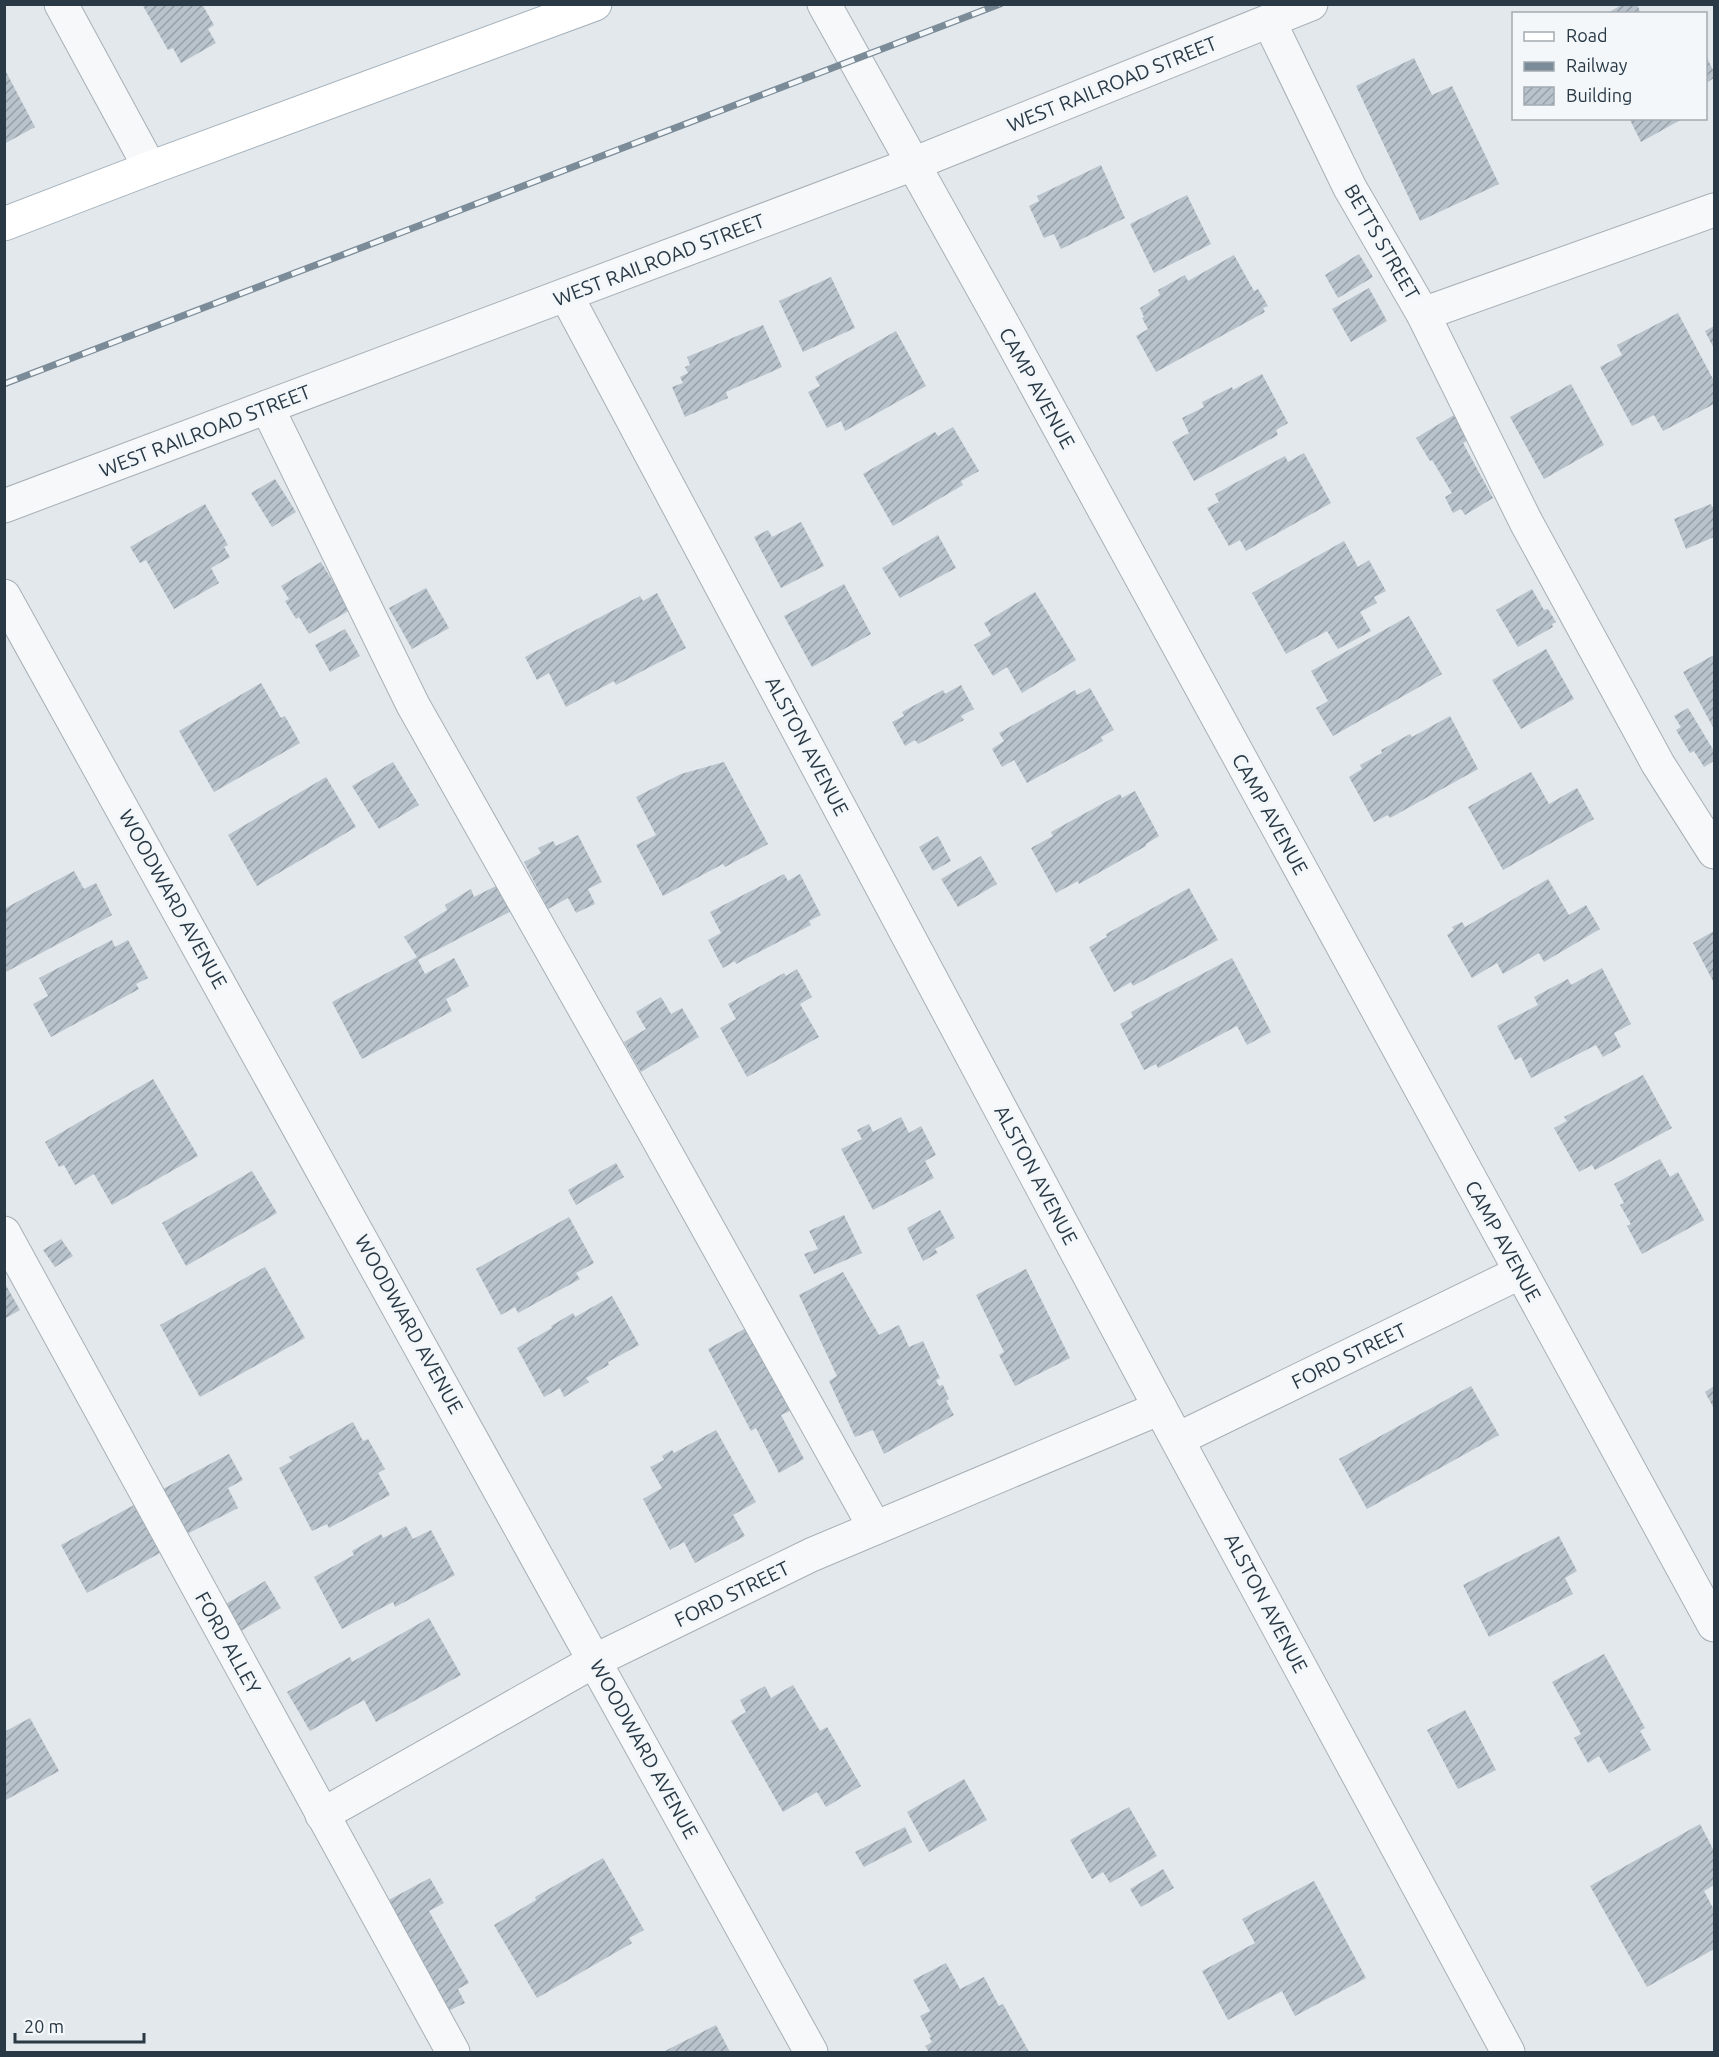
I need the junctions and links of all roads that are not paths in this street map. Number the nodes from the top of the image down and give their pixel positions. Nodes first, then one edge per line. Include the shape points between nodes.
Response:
1 (61, 4) edge
2 (595, 4) edge
3 (824, 4) edge
4 (1311, 4) edge
5 (1269, 21) junction
6 (913, 164) junction
7 (150, 168) junction
8 (1714, 210) edge
9 (4, 225) edge
10 (566, 295) junction
11 (1423, 314) junction
12 (267, 407) junction
13 (4, 506) edge
14 (4, 596) edge
15 (1714, 852) edge
16 (4, 1233) edge
17 (1521, 1272) junction
18 (1160, 1408) junction
19 (1178, 1439) junction
20 (875, 1528) junction
21 (1713, 1621) edge
22 (596, 1660) junction
23 (322, 1815) junction
24 (453, 2052) edge
25 (812, 2052) edge
26 (1508, 2052) edge

1 - 7 street
2 - 7 main road
3 - 6 street, CAMP AVENUE
4 - 5 street, WEST RAILROAD STREET
5 - 6 street, WEST RAILROAD STREET
5 - 11 street, BETTS STREET via 1350,188
6 - 10 street, WEST RAILROAD STREET
6 - 17 street, CAMP AVENUE
7 - 9 main road
8 - 11 street, BETTS STREET
10 - 12 street, WEST RAILROAD STREET
10 - 18 street, ALSTON AVENUE
11 - 15 street via 1526,522 1658,764
12 - 13 street, WEST RAILROAD STREET
12 - 20 street via 413,705
14 - 22 street, WOODWARD AVENUE
16 - 23 street, FORD ALLEY
17 - 19 street, FORD STREET
17 - 21 street, CAMP AVENUE
18 - 19 street, ALSTON AVENUE
18 - 20 street, FORD STREET
19 - 26 street, ALSTON AVENUE
20 - 22 street, FORD STREET
22 - 23 street, FORD STREET
22 - 25 street, WOODWARD AVENUE
23 - 24 street, FORD ALLEY

